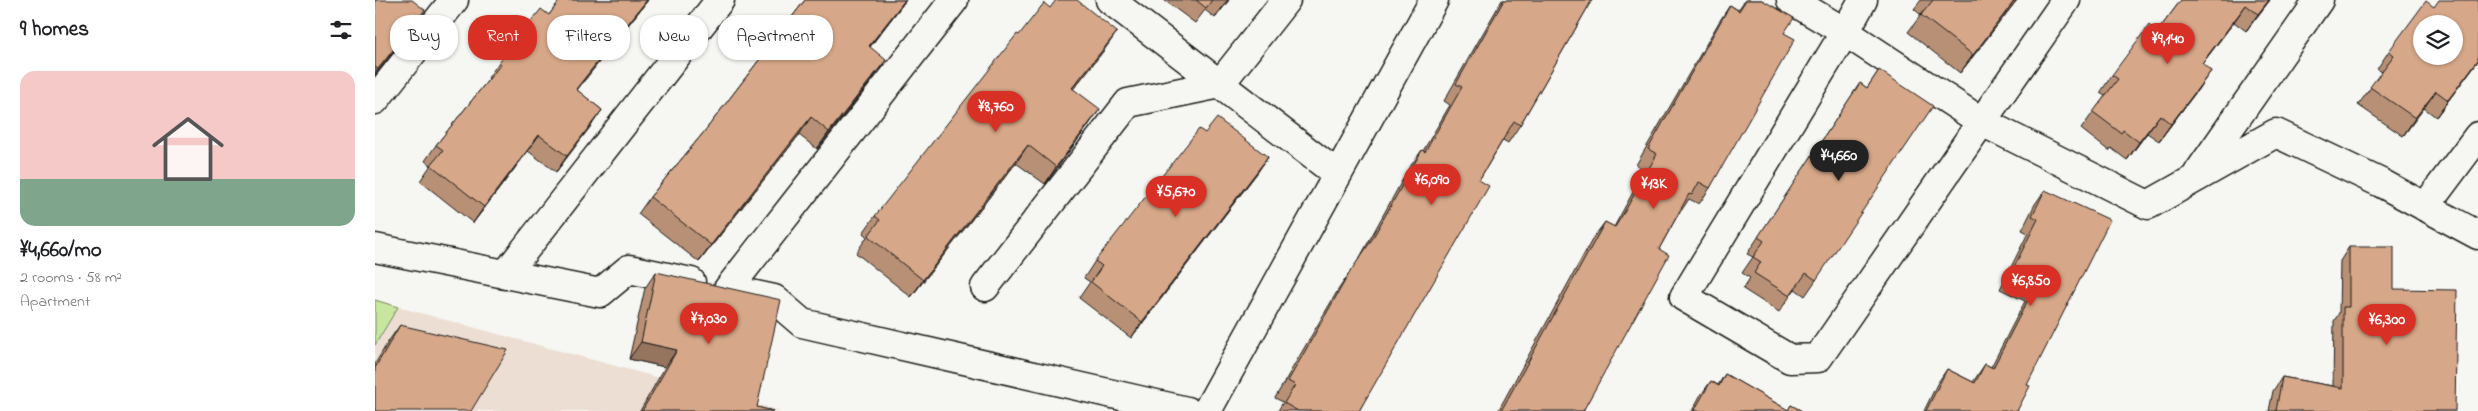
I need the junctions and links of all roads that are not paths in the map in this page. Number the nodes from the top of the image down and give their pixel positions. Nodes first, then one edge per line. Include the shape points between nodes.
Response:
1 (454, 0) edge
2 (720, 0) edge
3 (955, 0) edge
4 (1110, 0) edge
5 (1285, 0) edge
6 (1434, 0) edge
7 (1791, 0) edge
8 (1863, 0) edge
9 (2066, 0) edge
10 (2319, 0) edge
11 (1845, 32) junction
12 (1220, 84) junction
13 (375, 100) edge
14 (1982, 122) junction
15 (2478, 136) edge
16 (1337, 174) junction
17 (2193, 180) junction
18 (2425, 207) junction
19 (2478, 235) edge
20 (375, 248) edge
21 (505, 275) junction
22 (985, 287) dead end
23 (728, 289) junction
24 (1187, 411) edge
25 (1207, 411) edge

1 - 13 lane
2 - 21 lane
3 - 23 lane
4 - 12 lane
5 - 12 lane
6 - 16 lane
7 - 11 lane
8 - 11 lane
9 - 14 lane
10 - 17 lane
11 - 14 lane
11 - 14 lane via 1684,297 1790,359 1819,358
12 - 16 lane
12 - 22 lane via 1127,103
14 - 17 lane via 2148,205
15 - 18 lane
16 - 25 lane
17 - 18 lane via 2276,133
18 - 19 lane
20 - 21 lane
21 - 23 lane via 600,293 629,269
23 - 24 lane via 774,298 803,323

